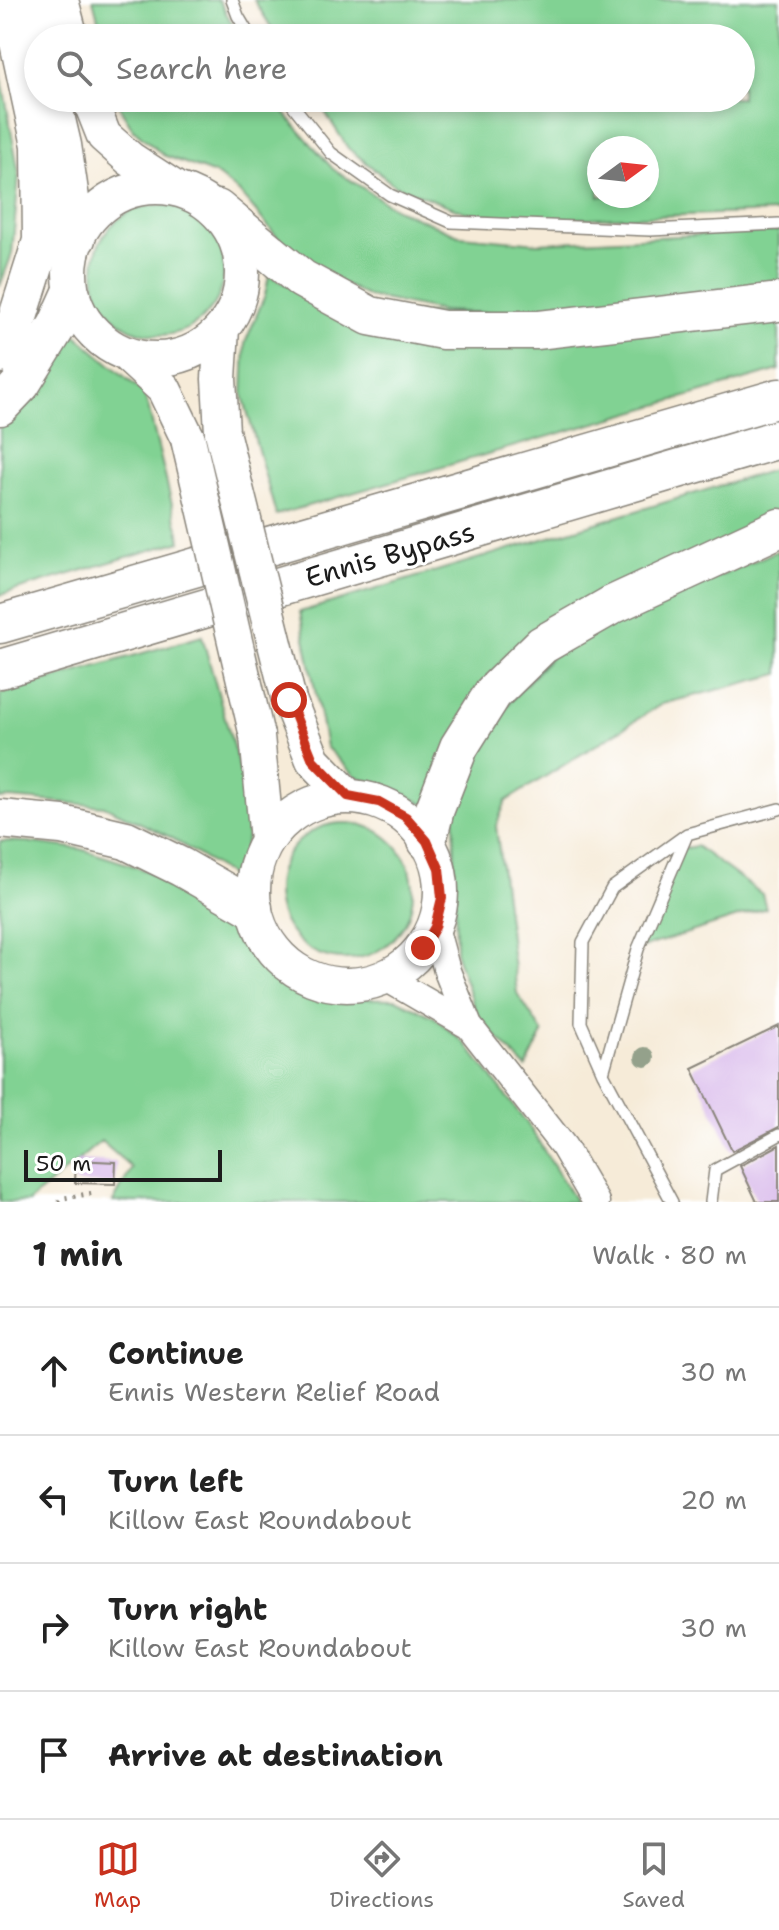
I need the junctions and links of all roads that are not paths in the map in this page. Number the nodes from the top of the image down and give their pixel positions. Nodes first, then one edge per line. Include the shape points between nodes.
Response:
1 (10, 0) edge
2 (29, 0) edge
3 (61, 0) edge
4 (232, 0) edge
5 (35, 24) edge
6 (67, 24) edge
7 (243, 24) edge
8 (24, 65) edge
9 (34, 112) edge
10 (56, 112) edge
11 (95, 112) edge
12 (298, 112) edge
13 (173, 187) junction
14 (217, 209) junction
15 (779, 224) edge
16 (78, 239) junction
17 (71, 295) junction
18 (779, 302) edge
19 (222, 328) junction
20 (0, 354) edge
21 (127, 355) junction
22 (779, 398) edge
23 (0, 406) edge
24 (779, 439) edge
25 (779, 528) edge
26 (0, 624) edge
27 (0, 669) edge
28 (348, 796) junction
29 (779, 809) edge
30 (762, 814) junction
31 (779, 818) edge
32 (0, 819) edge
33 (687, 834) junction
34 (267, 840) junction
35 (427, 841) junction
36 (253, 908) junction
37 (435, 927) junction
38 (386, 978) junction
39 (469, 1026) junction
40 (603, 1073) junction
41 (779, 1135) edge
42 (596, 1202) edge
43 (672, 1202) edge
44 (711, 1202) edge

1 - 8 highway
2 - 5 main road
3 - 6 main road
4 - 7 lane
9 - 20 highway via 41,145 42,241
10 - 16 main road
11 - 13 main road via 104,136
12 - 15 lane via 331,153 390,195 451,222 650,230
13 - 14 main road
13 - 16 main road via 149,185 127,191 91,219
14 - 18 highway via 302,279 370,316 443,330 538,330
14 - 19 main road via 233,230 241,254 242,280
16 - 17 main road via 70,264
17 - 21 main road via 83,322
17 - 23 highway via 21,384
19 - 21 main road via 180,356 154,360
19 - 28 main road, bridge via 222,432 289,700 313,760
21 - 34 main road, bridge via 164,389 188,439 257,736
22 - 26 highway, Ennis Bypass
24 - 27 highway, Ennis Bypass
25 - 35 highway via 612,605 542,645 493,693 459,747
28 - 34 main road via 316,801 288,816
28 - 35 main road via 379,802 406,817
29 - 30 lane
30 - 31 lane
30 - 33 lane
32 - 36 highway via 62,825 126,840
33 - 40 lane via 638,949
33 - 40 lane via 612,888 583,942 581,1023
34 - 36 main road via 252,885
35 - 37 main road via 439,868 442,898
36 - 38 main road via 263,935 280,958 303,975 330,985 359,986
37 - 38 main road via 423,948
37 - 39 street
38 - 39 street
39 - 42 street via 564,1147
40 - 43 lane
41 - 44 lane via 715,1170

